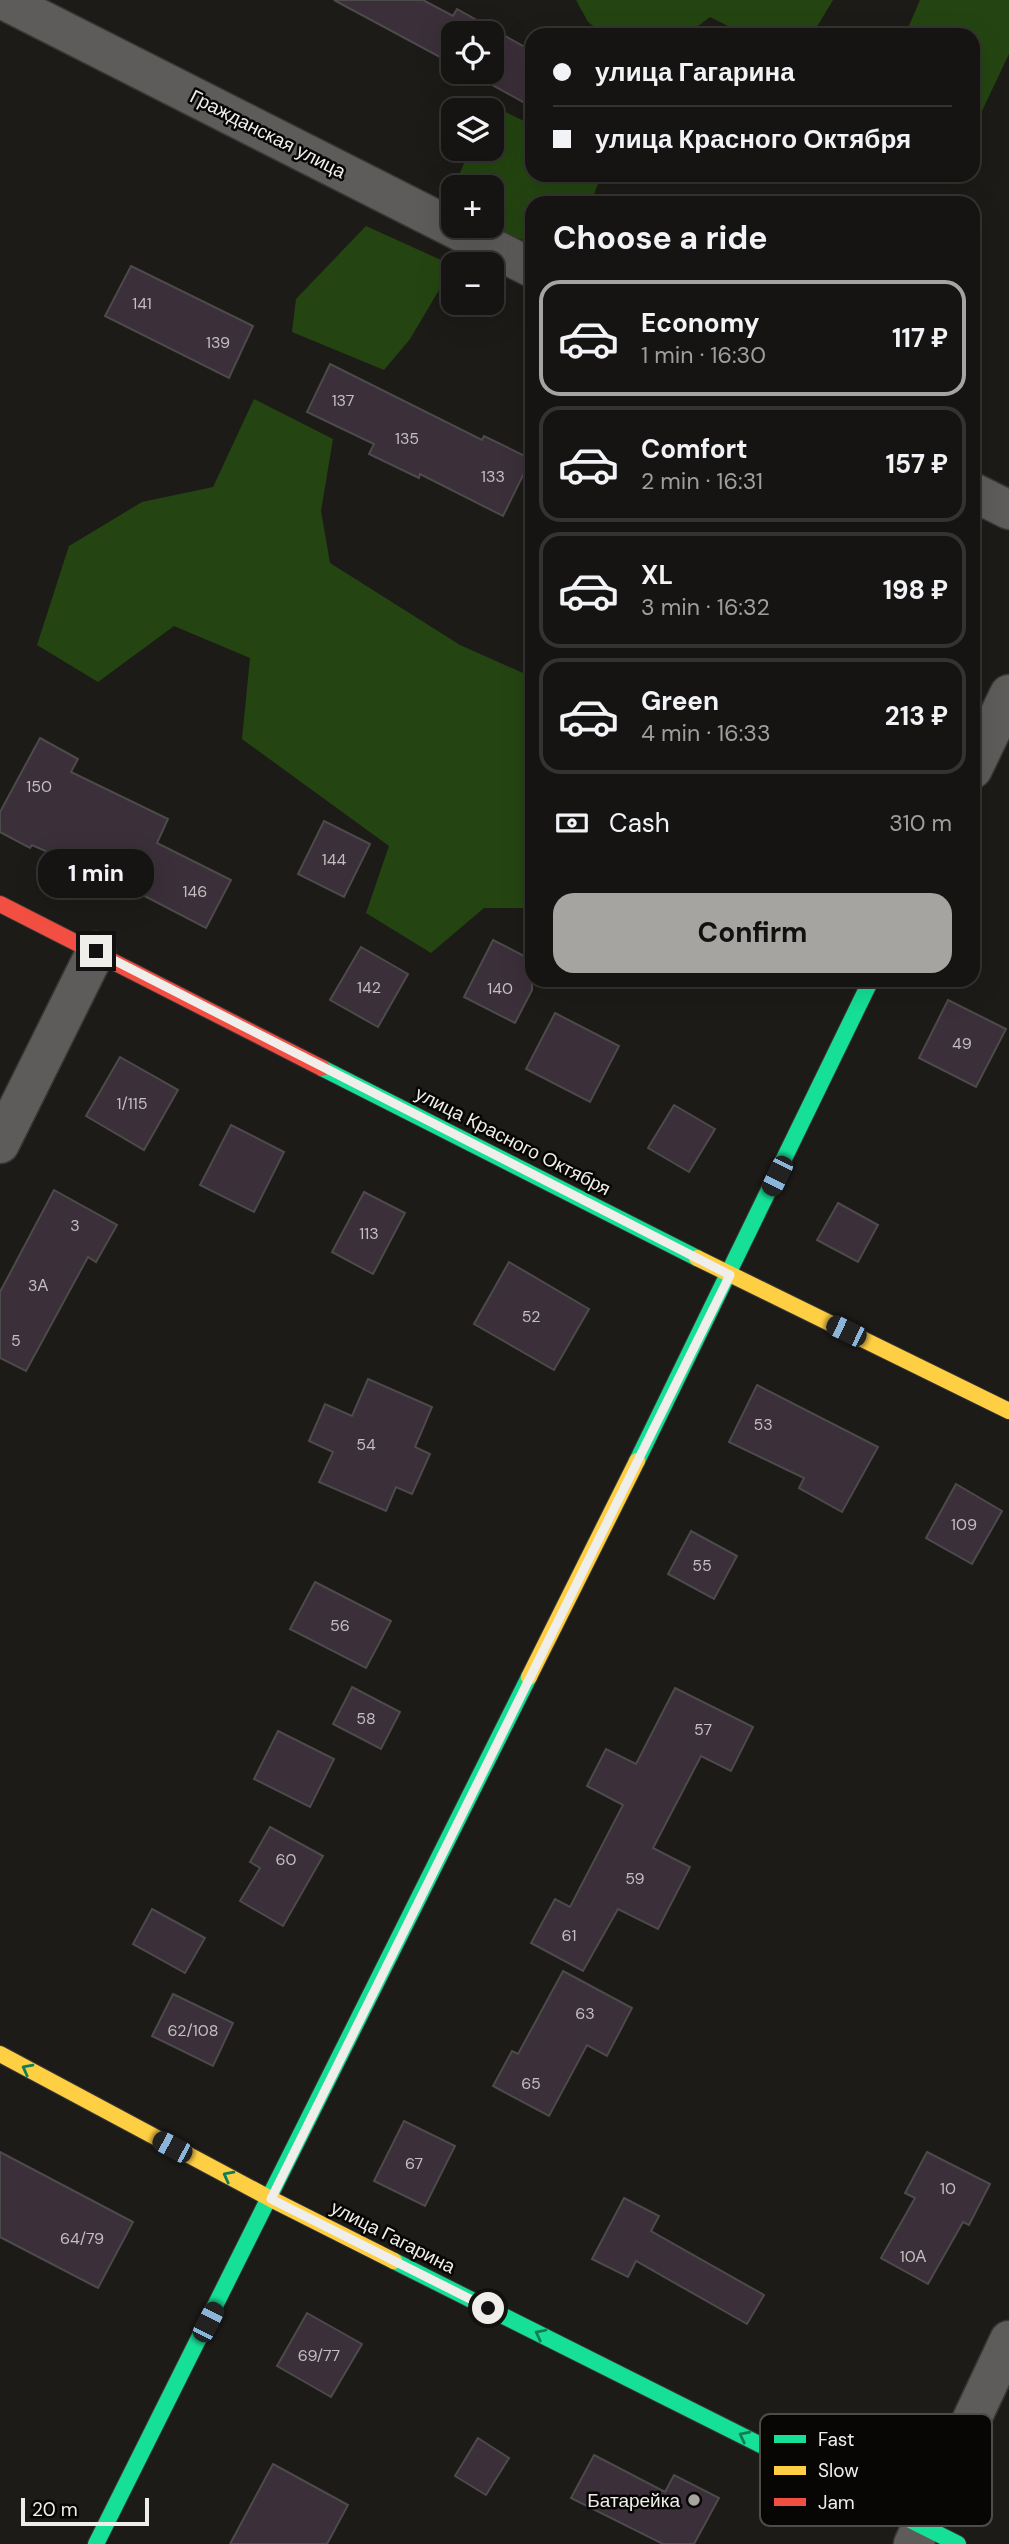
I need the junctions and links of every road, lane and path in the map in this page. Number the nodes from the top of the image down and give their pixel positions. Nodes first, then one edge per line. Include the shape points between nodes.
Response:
1 (3, 0) edge
2 (525, 264) edge
3 (980, 496) edge
4 (1009, 510) edge
5 (1009, 694) edge
6 (980, 754) edge
7 (0, 904) edge
8 (96, 951) junction
9 (869, 987) edge
10 (0, 1144) edge
11 (730, 1275) junction
12 (1009, 1411) edge
13 (0, 2054) edge
14 (271, 2199) junction
15 (1009, 2340) edge
16 (974, 2414) edge
17 (760, 2453) edge
18 (900, 2526) edge
19 (917, 2535) edge
20 (96, 2544) edge
21 (958, 2544) edge

1 - 2 street, Гражданская улица
3 - 4 street
5 - 6 street
7 - 8 street, улица Красного Октября
8 - 10 street
8 - 11 street, улица Красного Октября
9 - 11 street
11 - 12 street, улица Красного Октября
11 - 14 street
14 -> 13 street, улица Гагарина
17 -> 14 street, улица Гагарина
14 - 20 street
15 - 16 street
19 -> 18 street, улица Гагарина
19 - 21 street, улица Гагарина

